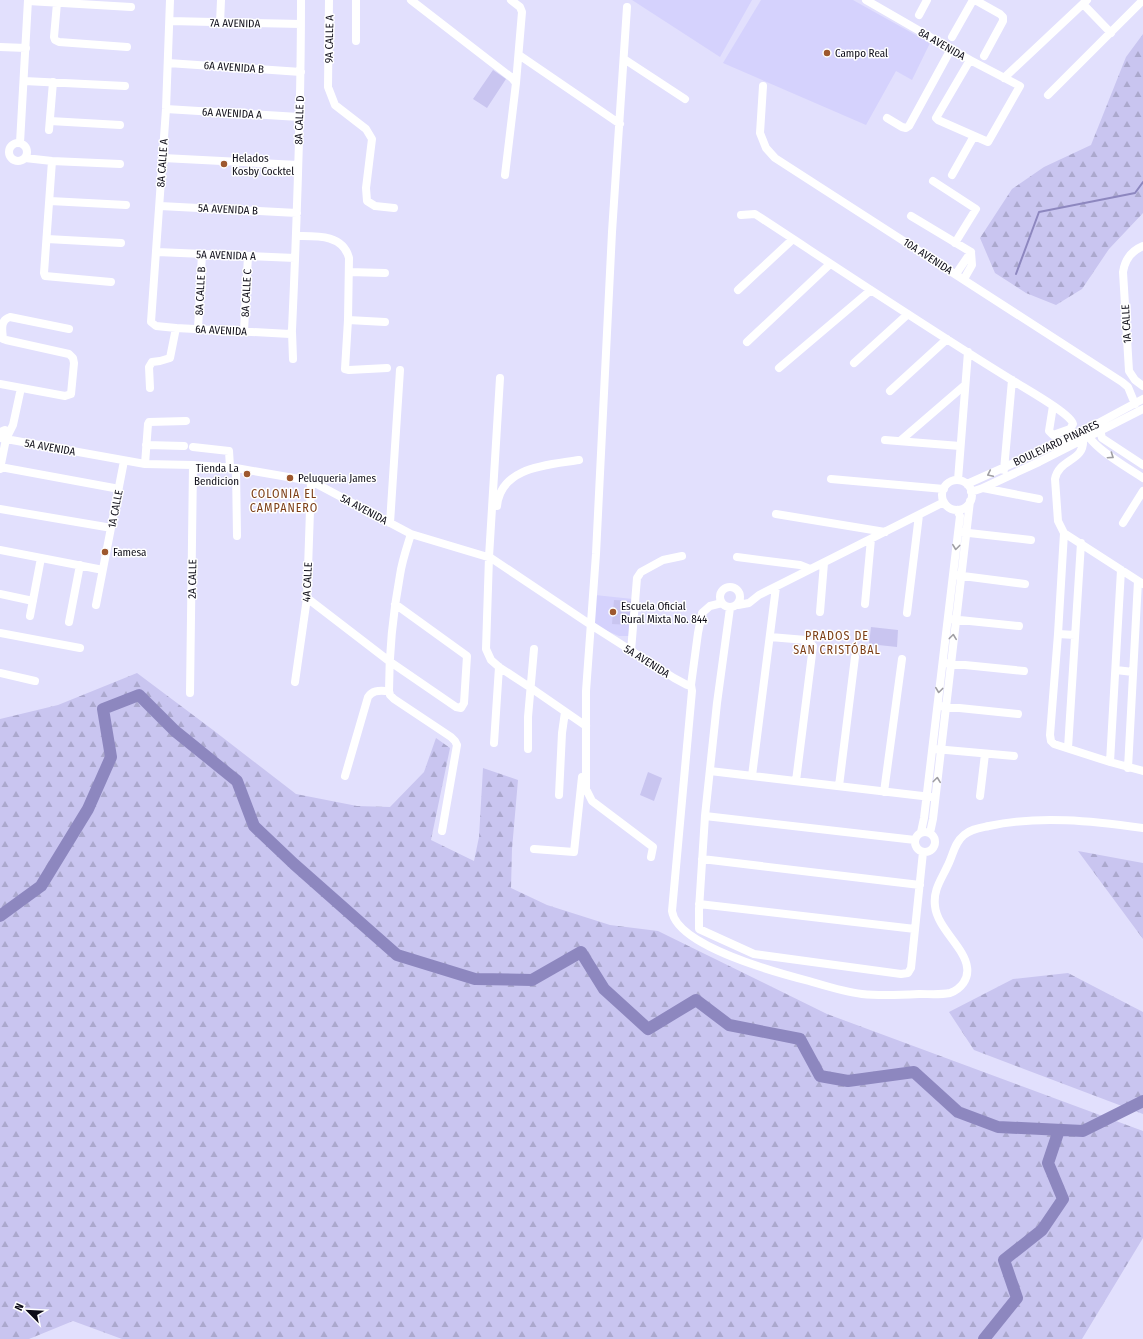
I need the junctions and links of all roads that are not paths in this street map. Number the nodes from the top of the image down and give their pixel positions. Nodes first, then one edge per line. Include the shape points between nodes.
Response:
1 (28, 0) edge
2 (170, 0) edge
3 (221, 0) edge
4 (301, 0) edge
5 (329, 0) edge
6 (356, 0) edge
7 (411, 0) edge
8 (511, 0) edge
9 (866, 0) edge
10 (927, 0) edge
11 (974, 0) edge
12 (1085, 2) edge
13 (1141, 2) dead end
14 (57, 4) junction
15 (131, 7) dead end
16 (627, 7) dead end
17 (919, 15) dead end
18 (170, 21) junction
19 (220, 23) junction
20 (301, 24) junction
21 (1111, 33) junction
22 (952, 38) dead end
23 (356, 41) dead end
24 (127, 47) dead end
25 (0, 48) edge
26 (26, 48) junction
27 (951, 49) junction
28 (519, 55) junction
29 (984, 56) dead end
30 (624, 59) junction
31 (970, 60) junction
32 (168, 63) junction
33 (301, 72) junction
34 (1004, 78) junction
35 (24, 81) junction
36 (53, 82) junction
37 (516, 83) junction
38 (125, 86) dead end
39 (763, 86) dead end
40 (1048, 95) dead end
41 (685, 99) dead end
42 (166, 110) junction
43 (299, 117) junction
44 (887, 118) dead end
45 (50, 121) junction
46 (620, 124) junction
47 (120, 125) dead end
48 (49, 130) dead end
49 (974, 136) junction
50 (20, 143) junction
51 (25, 158) junction
52 (163, 158) junction
53 (52, 161) junction
54 (120, 164) dead end
55 (298, 165) junction
56 (952, 174) dead end
57 (505, 175) dead end
58 (933, 181) dead end
59 (50, 200) junction
60 (126, 205) dead end
61 (160, 206) junction
62 (394, 208) dead end
63 (297, 212) junction
64 (740, 215) dead end
65 (911, 216) dead end
66 (296, 236) junction
67 (47, 239) junction
68 (793, 239) junction
69 (121, 243) dead end
70 (955, 243) junction
71 (1143, 246) edge
72 (157, 252) junction
73 (202, 254) junction
74 (248, 256) junction
75 (295, 258) junction
76 (830, 264) junction
77 (349, 272) junction
78 (385, 273) dead end
79 (960, 277) junction
80 (111, 282) dead end
81 (738, 290) dead end
82 (871, 290) junction
83 (908, 314) junction
84 (348, 320) junction
85 (385, 322) dead end
86 (153, 324) joint
87 (176, 328) junction
88 (69, 329) dead end
89 (198, 329) junction
90 (244, 331) junction
91 (291, 333) junction
92 (947, 339) junction
93 (746, 342) dead end
94 (968, 352) junction
95 (293, 359) dead end
96 (854, 363) dead end
97 (387, 368) dead end
98 (779, 368) dead end
99 (400, 370) dead end
100 (500, 378) dead end
101 (1012, 380) junction
102 (0, 384) edge
103 (965, 385) junction
104 (1143, 386) edge
105 (21, 388) junction
106 (150, 388) dead end
107 (890, 391) dead end
108 (1143, 399) edge
109 (1135, 404) junction
110 (1053, 406) dead end
111 (1143, 409) edge
112 (186, 421) dead end
113 (1099, 427) junction
114 (0, 432) edge
115 (1084, 435) junction
116 (5, 437) edge
117 (885, 440) dead end
118 (900, 441) junction
119 (146, 445) junction
120 (184, 446) dead end
121 (960, 446) junction
122 (193, 447) dead end
123 (579, 460) dead end
124 (124, 461) junction
125 (144, 464) junction
126 (193, 464) junction
127 (1143, 465) edge
128 (1003, 467) junction
129 (0, 468) edge
130 (233, 468) junction
131 (1005, 477) junction
132 (831, 478) dead end
133 (1143, 478) edge
134 (958, 480) junction
135 (311, 481) junction
136 (114, 488) dead end
137 (969, 488) junction
138 (983, 488) junction
139 (944, 489) junction
140 (1143, 491) edge
141 (1039, 499) dead end
142 (970, 501) junction
143 (944, 502) junction
144 (0, 509) edge
145 (957, 510) junction
146 (776, 514) dead end
147 (919, 515) junction
148 (390, 523) junction
149 (1123, 523) dead end
150 (106, 527) dead end
151 (885, 532) junction
152 (962, 532) junction
153 (1064, 533) junction
154 (411, 534) junction
155 (237, 536) dead end
156 (871, 539) junction
157 (1031, 540) dead end
158 (1081, 543) junction
159 (0, 550) edge
160 (682, 556) dead end
161 (737, 557) dead end
162 (41, 558) junction
163 (490, 558) junction
164 (824, 562) junction
165 (80, 565) junction
166 (98, 568) dead end
167 (810, 569) junction
168 (1121, 570) junction
169 (956, 575) junction
170 (1141, 583) edge
171 (1025, 584) dead end
172 (776, 587) junction
173 (0, 594) edge
174 (740, 594) junction
175 (759, 595) junction
176 (307, 598) junction
177 (33, 601) junction
178 (721, 601) junction
179 (395, 604) junction
180 (865, 604) dead end
181 (96, 605) dead end
182 (734, 606) junction
183 (820, 612) dead end
184 (907, 613) dead end
185 (30, 616) dead end
186 (951, 619) junction
187 (69, 622) dead end
188 (591, 625) junction
189 (1019, 626) dead end
190 (0, 633) edge
191 (1058, 634) junction
192 (1075, 635) junction
193 (770, 637) junction
194 (80, 648) dead end
195 (534, 649) dead end
196 (631, 651) junction
197 (855, 657) dead end
198 (902, 659) dead end
199 (389, 661) junction
200 (946, 663) junction
201 (499, 667) junction
202 (1116, 670) junction
203 (1024, 671) dead end
204 (1133, 672) junction
205 (0, 673) edge
206 (35, 681) dead end
207 (294, 682) dead end
208 (691, 685) junction
209 (531, 688) junction
210 (389, 691) junction
211 (190, 694) dead end
212 (941, 706) junction
213 (566, 712) junction
214 (1018, 714) dead end
215 (586, 726) junction
216 (494, 743) dead end
217 (1068, 748) junction
218 (528, 749) dead end
219 (936, 749) junction
220 (985, 754) junction
221 (1014, 756) dead end
222 (586, 761) junction
223 (1110, 762) junction
224 (1128, 768) junction
225 (710, 771) junction
226 (1143, 772) edge
227 (346, 776) dead end
228 (752, 776) junction
229 (796, 781) junction
230 (839, 786) junction
231 (884, 792) junction
232 (559, 795) dead end
233 (980, 796) dead end
234 (931, 797) junction
235 (705, 816) junction
236 (1143, 828) edge
237 (442, 831) dead end
238 (926, 832) junction
239 (915, 840) junction
240 (534, 849) dead end
241 (923, 852) junction
242 (652, 857) dead end
243 (702, 859) junction
244 (920, 885) junction
245 (699, 904) junction
246 (915, 929) junction

1 - 14 street
1 - 26 street
2 - 18 street, 8A CALLE A
3 - 19 street
4 - 20 street, 8A CALLE D
5 - 62 street, 9A CALLE A via 328,87 335,105 366,129 372,139 366,188 367,201 375,206
6 - 23 street
7 - 37 street
8 - 28 street via 522,12
9 - 27 street, 8A AVENIDA
10 - 17 street
11 - 22 street
11 - 29 street via 1003,17
12 - 21 street
12 - 34 street
13 - 21 street
14 - 15 street
14 - 24 street via 55,40
16 - 30 street
18 - 19 street, 7A AVENIDA
18 - 32 street, 8A CALLE A
19 - 20 street, 7A AVENIDA
20 - 33 street, 8A CALLE D
21 - 40 street
25 - 26 street
26 - 35 street
27 - 31 street, 8A AVENIDA
27 - 44 street via 909,126 902,127
28 - 37 street
28 - 46 street
30 - 41 street
30 - 46 street
31 - 34 street, 8A AVENIDA
31 - 49 street via 936,118
32 - 33 street, 6A AVENIDA B
32 - 42 street, 8A CALLE A
33 - 43 street, 8A CALLE D
34 - 49 street, 8A AVENIDA via 1020,86 990,141
35 - 36 street
35 - 50 street
36 - 38 street
36 - 45 street
37 - 57 street
39 - 79 street, 10A AVENIDA via 760,133 766,148 775,158
42 - 43 street, 6A AVENIDA A
42 - 52 street, 8A CALLE A
43 - 55 street, 8A CALLE D
45 - 47 street
45 - 48 street
46 - 188 street
49 - 56 street
50 - 51 street via 27,149
50 - 51 street via 11,146 10,156 15,160
51 - 53 street
52 - 55 street
52 - 61 street, 8A CALLE A
53 - 54 street
53 - 59 street
55 - 63 street, 8A CALLE D
58 - 70 street via 976,209
59 - 60 street
59 - 67 street
61 - 63 street, 5A AVENIDA B
61 - 72 street, 8A CALLE A
63 - 66 street, 8A CALLE D
64 - 68 street via 756,214
65 - 70 street
66 - 75 street, 8A CALLE D
66 - 77 street via 323,237 339,243 347,250
67 - 69 street
67 - 80 street via 45,276
68 - 76 street
68 - 81 street
70 - 79 street via 971,252
71 - 104 street, 1A CALLE via 1134,250 1128,258 1124,272 1129,371
72 - 73 street, 5A AVENIDA A
72 - 86 street, 8A CALLE A via 151,322
73 - 74 street, 5A AVENIDA A
73 - 89 street, 8A CALLE B
74 - 75 street, 5A AVENIDA A
74 - 90 street, 8A CALLE C
75 - 91 street, 8A CALLE D
76 - 82 street
76 - 93 street
77 - 78 street
77 - 84 street
79 - 109 street, 10A AVENIDA via 1122,382 1128,387
82 - 83 street
82 - 98 street
83 - 92 street
83 - 96 street
84 - 85 street
84 - 97 street via 345,369
86 - 87 street, 6A AVENIDA
87 - 89 street, 6A AVENIDA
87 - 106 street via 170,358 152,362 149,367
88 - 105 street via 10,317 4,319 3,339 60,351 73,358 72,390 68,396
89 - 90 street, 6A AVENIDA
90 - 91 street, 6A AVENIDA
91 - 95 street, 8A CALLE D
92 - 94 street
92 - 107 street
94 - 101 street
94 - 103 street
99 - 148 street
100 - 163 street
101 - 110 street
101 - 128 street
102 - 105 street
103 - 118 street
103 - 121 street
105 - 116 street via 13,425
108 - 109 street, BOULEVARD PINARES
109 - 113 street, BOULEVARD PINARES
111 - 113 street, BOULEVARD PINARES
112 - 119 street via 149,422
113 - 115 street, BOULEVARD PINARES
113 - 127 street via 1102,438
114 - 116 street, 5A AVENIDA via 5,430
115 - 128 street, BOULEVARD PINARES
115 - 131 street, BOULEVARD PINARES via 1039,462
115 -> 133 street
115 - 153 street via 1082,450 1056,472 1058,521
116 - 124 street, 5A AVENIDA
116 - 129 street
117 - 118 street
118 - 121 street
119 - 120 street
119 - 125 street
121 - 134 street
122 - 130 street via 229,451
123 - 163 street via 532,468 515,475 508,482 497,499
124 - 125 street, 5A AVENIDA
124 - 181 street, 1A CALLE
125 - 126 street, 5A AVENIDA
126 - 130 street, 5A AVENIDA
126 - 211 street, 2A CALLE
128 - 131 street
128 -> 137 street, BOULEVARD PINARES
129 - 136 street
130 - 135 street, 5A AVENIDA
130 - 155 street
131 - 138 street, BOULEVARD PINARES
132 - 139 street
134 - 137 street
134 - 139 street via 950,482
135 - 148 street, 5A AVENIDA
135 - 176 street, 4A CALLE
137 - 138 street, BOULEVARD PINARES
137 - 142 street
138 - 141 street
139 - 143 street
140 - 149 street
142 - 145 street via 965,507
142 - 152 street
143 - 145 street
143 - 147 street
144 - 150 street
145 - 152 street
146 - 151 street
147 - 151 street
147 - 184 street
148 - 154 street, 5A AVENIDA
151 - 156 street
152 - 157 street
152 - 169 street
153 - 158 street
153 - 191 street
154 - 163 street, 5A AVENIDA
154 - 179 street
156 - 164 street
156 - 180 street
158 - 168 street
158 - 192 street
159 - 162 street
160 - 196 street via 663,560 638,574
161 - 167 street via 800,565
162 - 165 street
162 - 177 street
163 - 188 street, 5A AVENIDA
163 - 201 street via 486,650 491,660
164 - 167 street
164 - 183 street
165 - 166 street
165 - 187 street
167 - 172 street
168 - 170 street
168 - 202 street
169 - 171 street
169 - 186 street
170 - 204 street
172 - 175 street
172 - 193 street
173 - 177 street
174 - 175 street
174 - 178 street via 736,589 726,588 721,593
174 - 182 street via 740,600
175 - 182 street via 749,603
176 - 199 street
176 - 207 street, 4A CALLE
177 - 185 street
178 - 182 street via 725,606
178 - 208 street via 708,602 702,606 698,617
179 - 199 street
179 - 199 street via 467,656 464,703 461,708
182 - 225 street
186 - 189 street
186 - 200 street
188 - 196 street, 5A AVENIDA
188 - 215 street
190 - 194 street
191 - 192 street
191 - 217 street via 1050,735 1054,744
192 - 217 street
193 - 228 street
193 - 229 street via 806,640 813,646
195 - 209 street
196 - 208 street, 5A AVENIDA via 680,682
197 - 230 street
198 - 231 street
199 - 210 street
200 - 203 street
200 - 212 street
201 - 209 street
201 - 216 street
202 - 204 street
202 - 223 street
204 - 224 street
205 - 206 street
208 - 236 street via 673,914 678,924 696,938 729,956 772,971 862,994 953,992 965,980 967,968 938,918 935,897 954,847 965,834 974,829 1002,823 1045,820
209 - 213 street
209 - 218 street
210 - 227 street via 375,691 368,697
210 - 237 street via 394,699 451,737 457,745
212 - 214 street
212 - 219 street
213 - 215 street
213 - 232 street via 562,733
215 - 222 street
217 - 223 street
219 - 220 street
219 - 234 street
220 - 221 street
220 - 233 street
222 - 240 street via 581,782 574,852
222 - 242 street via 586,789 592,801 652,847
223 - 224 street
224 - 226 street
225 - 228 street
225 - 235 street
228 - 229 street
229 - 230 street
230 - 231 street
231 - 234 street
234 - 238 street
235 - 239 street
235 - 243 street
238 - 239 street
238 - 241 street via 934,837 935,843 929,851
239 - 241 street via 918,849
241 - 244 street
243 - 244 street
243 - 245 street
244 - 246 street
245 - 246 street
245 - 246 street via 699,930 754,954 901,974 908,973 911,968

